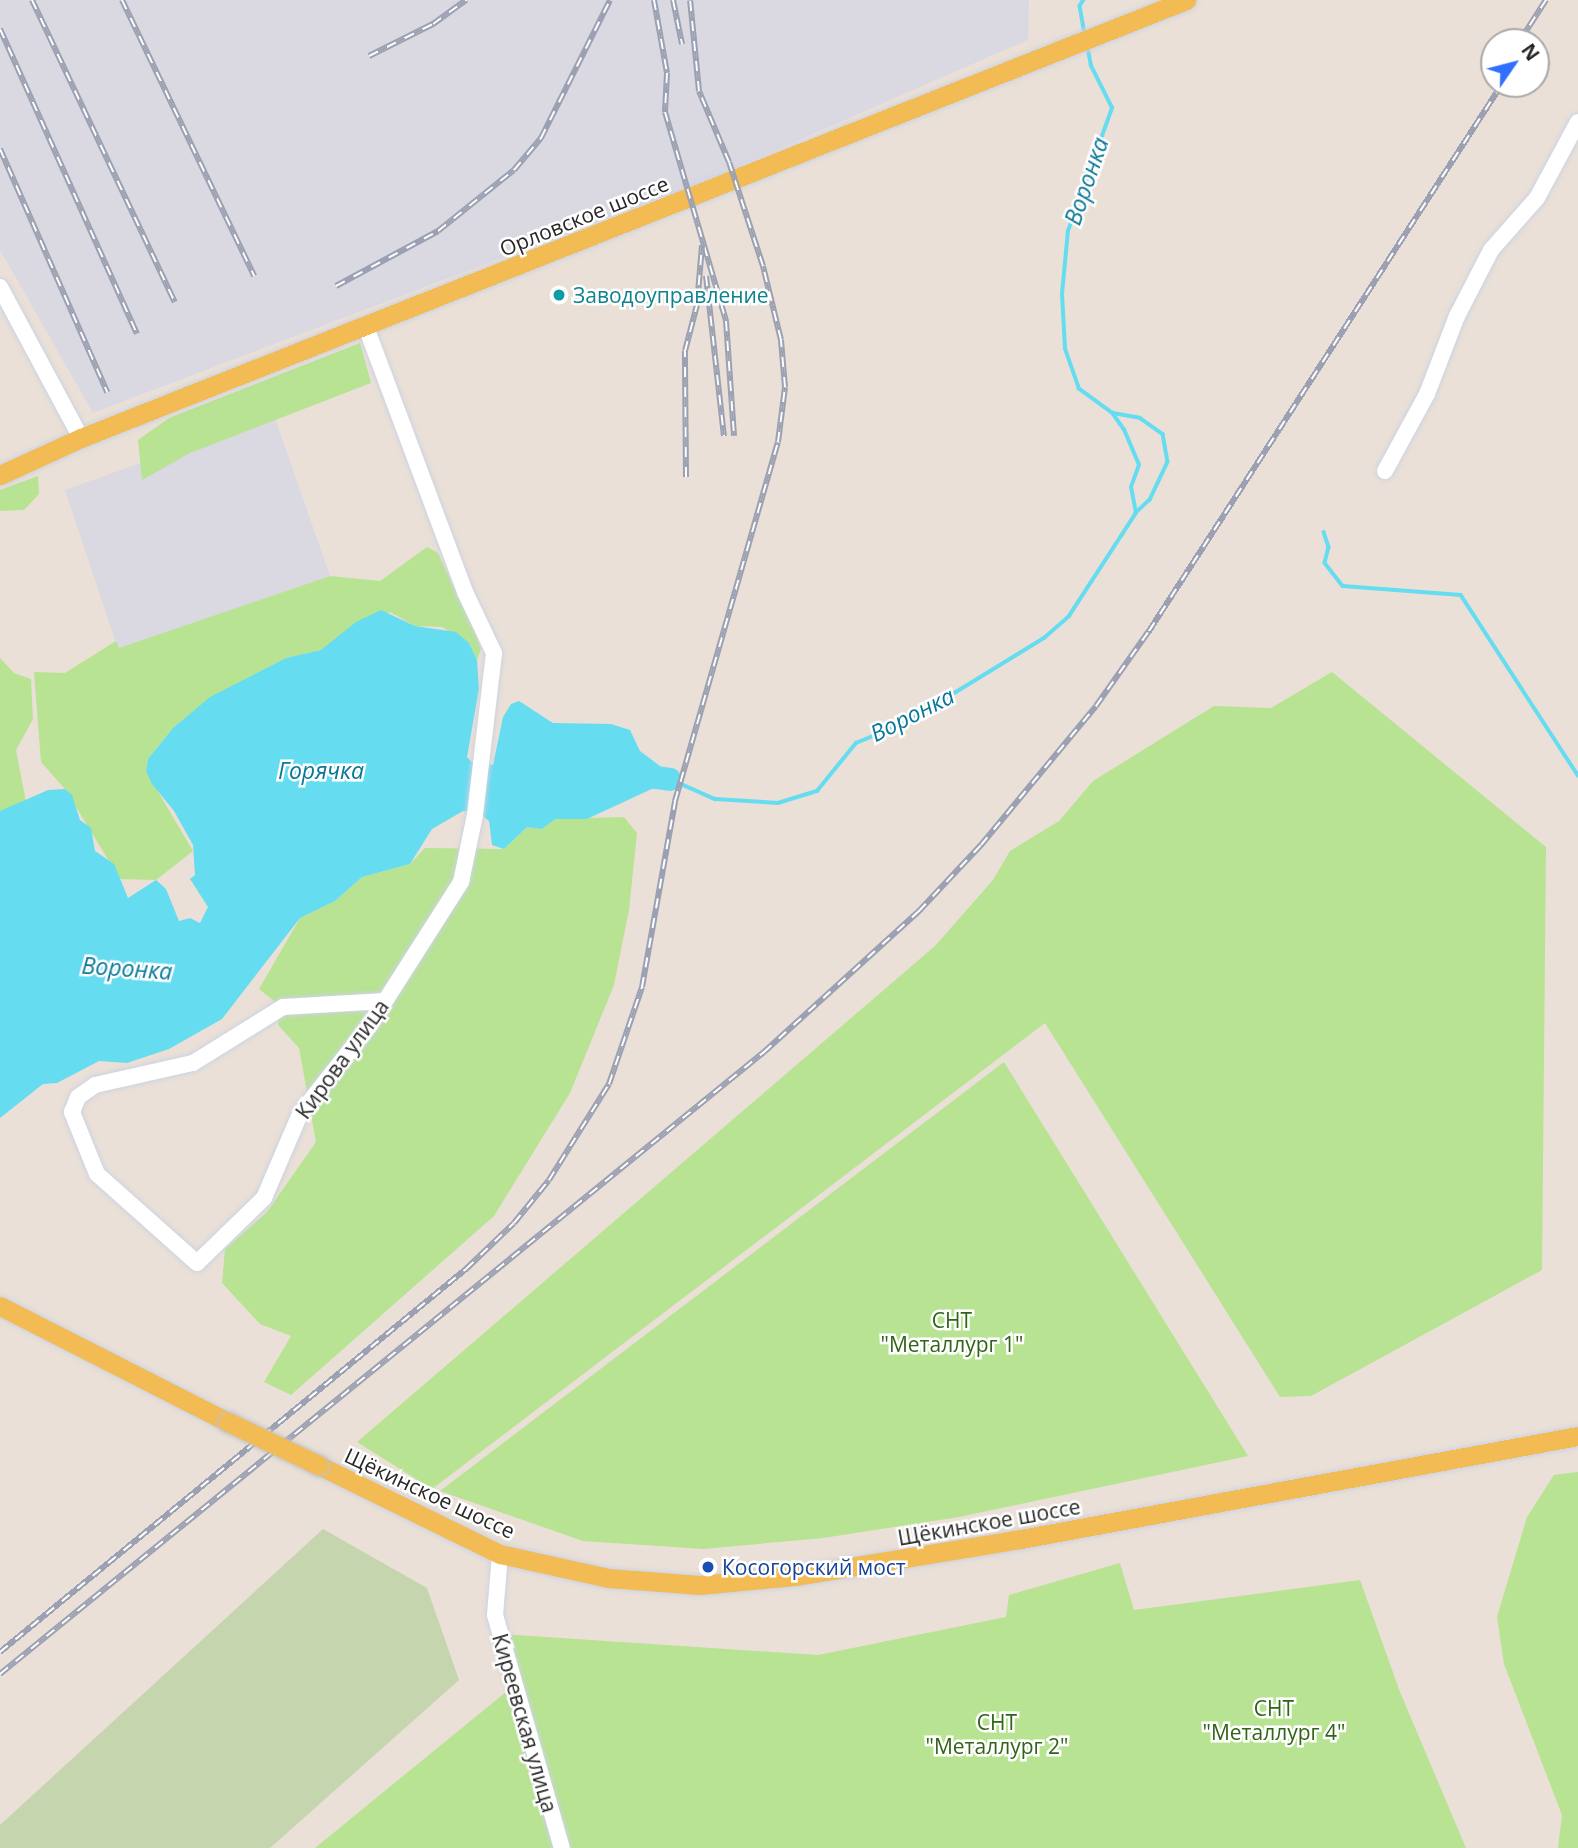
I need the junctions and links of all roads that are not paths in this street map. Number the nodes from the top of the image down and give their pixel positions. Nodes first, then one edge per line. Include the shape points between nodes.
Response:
1 (1186, 0) edge
2 (1578, 122) edge
3 (0, 287) edge
4 (366, 327) junction
5 (81, 438) junction
6 (1385, 471) dead end
7 (0, 475) edge
8 (385, 1001) junction
9 (0, 1306) edge
10 (1578, 1436) edge
11 (500, 1554) junction
12 (562, 1848) edge

1 - 4 main road, Орловское шоссе
2 - 6 street via 1536,198 1491,250 1457,316 1427,394
3 - 5 street
4 - 5 main road, Орловское шоссе
4 - 8 street, Кирова улица via 465,592 494,653 475,815 461,883
5 - 7 main road, Орловское шоссе
8 - 8 street, Кирова улица via 300,1114 264,1198 197,1263 97,1174 72,1112 78,1097 95,1085 193,1063 283,1007
9 - 11 main road, Щёкинское шоссе, bridge
10 - 11 main road, Щёкинское шоссе via 1111,1524 795,1576 659,1586
11 - 12 street, Киреевская улица via 495,1615

